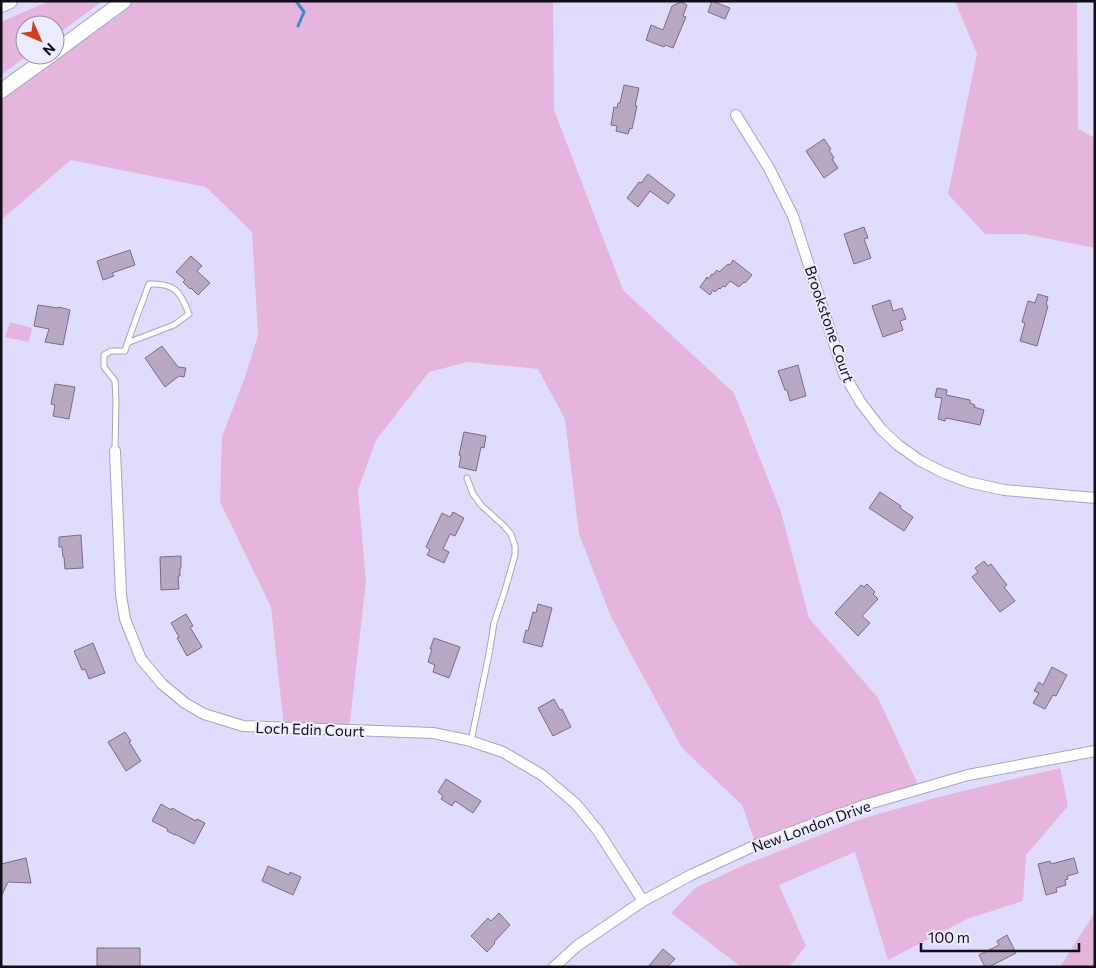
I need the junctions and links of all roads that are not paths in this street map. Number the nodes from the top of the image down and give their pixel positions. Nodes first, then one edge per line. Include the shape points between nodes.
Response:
1 (10, 1) edge
2 (124, 1) edge
3 (1, 6) edge
4 (65, 45) edge
5 (37, 65) edge
6 (1, 91) edge
7 (736, 115) dead end
8 (127, 343) junction
9 (115, 451) joint
10 (467, 478) dead end
11 (1095, 498) edge
12 (471, 741) junction
13 (1095, 751) edge
14 (643, 901) junction
15 (554, 967) edge

1 - 3 main road
2 - 4 main road
5 - 6 main road
7 - 11 street, Brookstone Court via 769,168 793,216 844,374 881,429 920,460 968,482 1004,490
8 - 8 lane via 149,284 163,283 176,290 189,314 174,325
8 - 9 lane via 125,351 111,351 104,355 104,367 115,381
9 - 12 street, Loch Edin Court via 121,595 125,619 141,659 162,684 185,703 204,714 243,726 432,733
10 - 12 lane via 473,494 511,534 515,546 494,623
12 - 14 street, Loch Edin Court via 503,752 542,775 576,804 598,831
13 - 14 street, New London Drive via 968,776 865,805 756,845
14 - 15 street, New London Drive via 577,946

